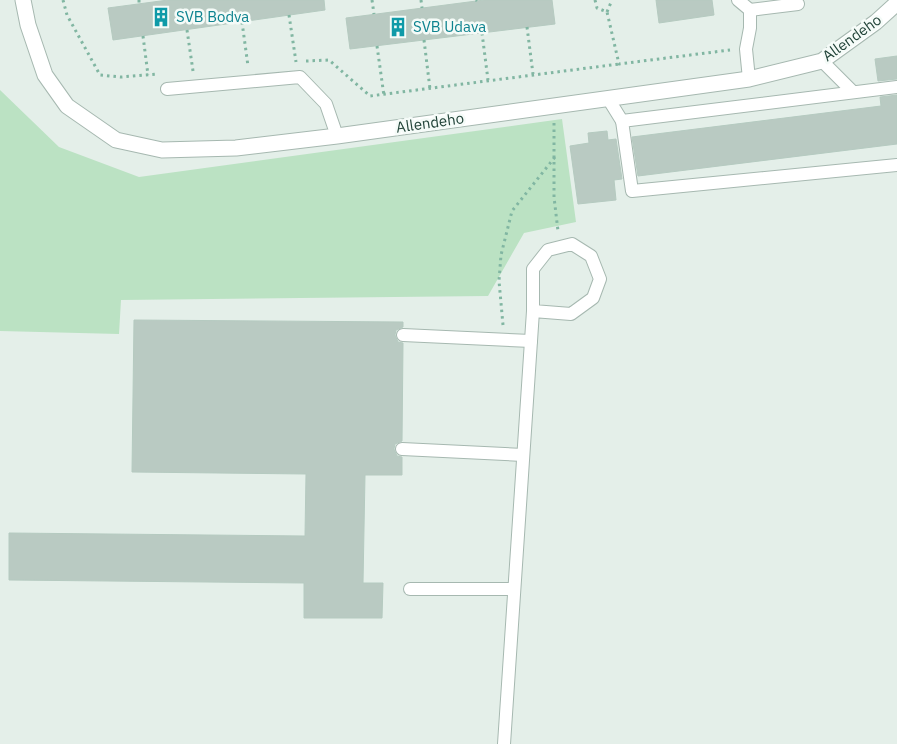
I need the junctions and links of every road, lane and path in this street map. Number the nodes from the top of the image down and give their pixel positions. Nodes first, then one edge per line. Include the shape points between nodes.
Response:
1 (23, 0) edge
2 (63, 0) edge
3 (372, 0) edge
4 (421, 0) edge
5 (595, 0) edge
6 (612, 0) edge
7 (738, 0) edge
8 (897, 3) edge
9 (798, 4) dead end
10 (422, 8) dead end
11 (750, 10) junction
12 (608, 12) junction
13 (374, 14) dead end
14 (289, 15) dead end
15 (242, 22) dead end
16 (527, 27) dead end
17 (187, 30) dead end
18 (482, 33) dead end
19 (143, 36) dead end
20 (424, 40) dead end
21 (377, 46) dead end
22 (746, 48) junction
23 (822, 61) junction
24 (296, 62) junction
25 (286, 63) dead end
26 (620, 64) junction
27 (248, 66) junction
28 (258, 66) dead end
29 (239, 67) dead end
30 (202, 70) dead end
31 (193, 71) junction
32 (184, 72) dead end
33 (166, 73) dead end
34 (533, 74) junction
35 (148, 75) junction
36 (750, 79) junction
37 (488, 80) junction
38 (897, 87) edge
39 (167, 89) dead end
40 (430, 89) junction
41 (853, 92) junction
42 (384, 96) junction
43 (609, 100) junction
44 (553, 107) junction
45 (622, 121) junction
46 (337, 136) junction
47 (555, 157) junction
48 (897, 165) edge
49 (560, 247) junction
50 (533, 311) junction
51 (403, 335) dead end
52 (506, 339) junction
53 (531, 341) junction
54 (402, 449) dead end
55 (523, 455) junction
56 (410, 589) dead end
57 (514, 589) junction
58 (504, 744) edge

1 - 46 street, Allendeho via 45,75 67,106 116,140 162,150 236,148
2 - 35 path via 67,15 100,75
3 - 13 path
4 - 10 path
5 - 12 path via 597,8
6 - 12 path
7 - 11 lane
8 - 23 street, Allendeho
9 - 11 lane
11 - 22 lane
12 - 26 path
14 - 24 path
15 - 27 path
16 - 34 path
17 - 31 path
18 - 37 path
19 - 35 path
20 - 40 path
21 - 42 path
22 - 26 path
22 - 36 lane
23 - 36 street, Allendeho
23 - 41 lane
24 - 25 path
24 - 42 path via 329,60 370,96
26 - 34 path
27 - 28 path
27 - 29 path
30 - 31 path
31 - 32 path
33 - 35 path
34 - 37 path
36 - 43 street, Allendeho
37 - 40 path
38 - 41 lane
39 - 46 lane via 300,77 326,104
40 - 42 path
41 - 45 lane
43 - 44 street, Allendeho
43 - 45 lane
44 - 46 street, Allendeho
44 - 47 path
45 - 48 lane via 632,190
47 - 49 path via 554,197
47 - 52 path via 512,211 501,255 499,281
49 - 50 lane via 548,250 533,269
49 - 50 lane via 572,244 591,256 600,279 593,298 571,314
50 - 53 lane
51 - 52 lane
52 - 53 lane
53 - 55 lane
54 - 55 lane
55 - 57 lane
56 - 57 lane
57 - 58 lane

